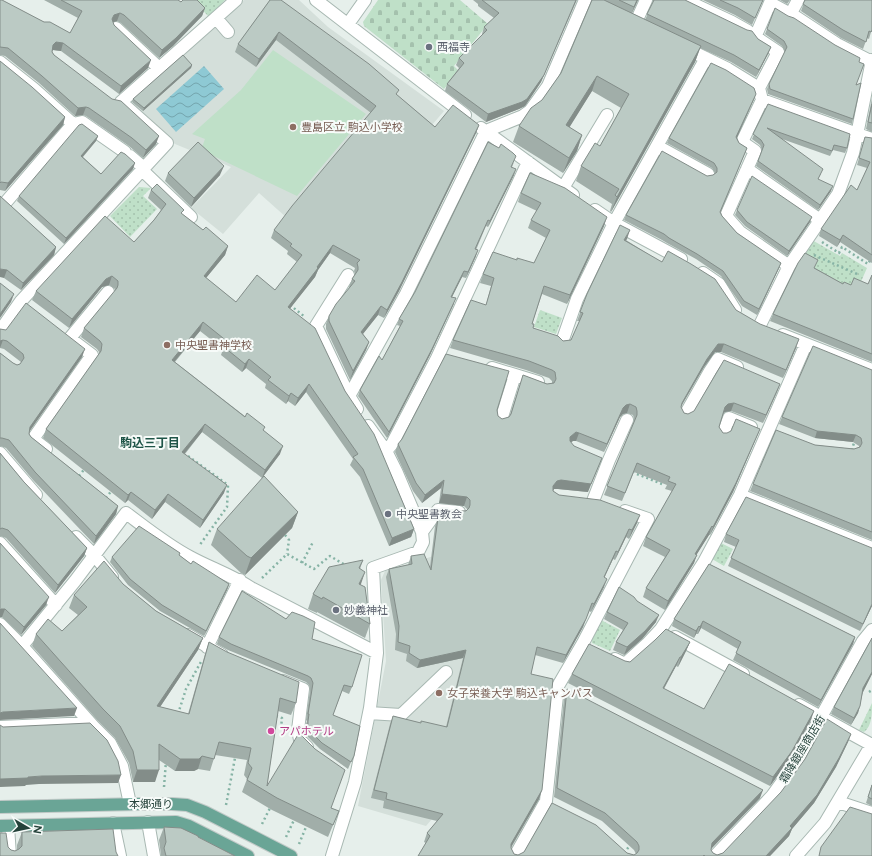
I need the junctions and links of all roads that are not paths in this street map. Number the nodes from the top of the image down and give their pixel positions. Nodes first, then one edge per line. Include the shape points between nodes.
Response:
1 (236, 0) edge
2 (316, 0) edge
3 (365, 0) edge
4 (646, 0) edge
5 (685, 0) edge
6 (798, 0) edge
7 (588, 2) edge
8 (790, 15) junction
9 (216, 18) junction
10 (621, 18) edge
11 (348, 24) junction
12 (116, 28) edge
13 (228, 32) dead end
14 (752, 33) junction
15 (671, 41) edge
16 (706, 58) junction
17 (872, 61) edge
18 (0, 62) edge
19 (160, 68) junction
20 (760, 94) junction
21 (108, 96) edge
22 (121, 102) junction
23 (607, 115) dead end
24 (73, 124) junction
25 (486, 131) junction
26 (858, 135) junction
27 (872, 139) edge
28 (657, 146) junction
29 (528, 162) junction
30 (143, 169) junction
31 (747, 169) junction
32 (708, 174) edge
33 (563, 188) junction
34 (6, 202) edge
35 (191, 217) dead end
36 (820, 220) junction
37 (614, 223) junction
38 (790, 266) junction
39 (348, 275) dead end
40 (10, 292) edge
41 (108, 292) dead end
42 (21, 301) junction
43 (33, 310) edge
44 (760, 325) junction
45 (0, 331) edge
46 (562, 342) edge
47 (806, 344) junction
48 (439, 354) junction
49 (454, 358) edge
50 (484, 366) edge
51 (872, 370) edge
52 (745, 371) edge
53 (514, 374) junction
54 (546, 385) edge
55 (349, 396) junction
56 (685, 415) edge
57 (500, 420) edge
58 (627, 420) dead end
59 (771, 431) junction
60 (723, 434) edge
61 (386, 452) junction
62 (0, 453) edge
63 (595, 456) edge
64 (56, 457) edge
65 (609, 461) junction
66 (740, 495) junction
67 (106, 498) edge
68 (578, 499) edge
69 (42, 501) edge
70 (593, 501) junction
71 (460, 512) edge
72 (126, 513) junction
73 (69, 529) edge
74 (422, 532) junction
75 (0, 543) edge
76 (872, 548) edge
77 (95, 556) junction
78 (704, 562) junction
79 (718, 569) edge
80 (240, 580) junction
81 (118, 585) edge
82 (56, 605) junction
83 (656, 613) edge
84 (0, 624) edge
85 (664, 624) junction
86 (179, 630) edge
87 (872, 630) edge
88 (850, 634) edge
89 (864, 641) junction
90 (22, 646) junction
91 (208, 647) junction
92 (377, 653) junction
93 (604, 654) edge
94 (232, 660) edge
95 (446, 672) dead end
96 (275, 677) edge
97 (756, 681) edge
98 (558, 686) junction
99 (572, 693) edge
100 (790, 700) edge
101 (369, 713) junction
102 (822, 717) junction
103 (90, 723) junction
104 (0, 726) edge
105 (872, 744) edge
106 (315, 755) edge
107 (344, 774) edge
108 (355, 782) junction
109 (546, 801) junction
110 (838, 802) junction
111 (130, 804) junction
112 (0, 807) edge
113 (559, 807) edge
114 (872, 813) edge
115 (148, 822) junction
116 (113, 823) junction
117 (4, 826) edge
118 (10, 856) edge
119 (120, 856) edge
120 (154, 856) edge
121 (248, 856) edge
122 (291, 856) edge
123 (332, 856) edge
124 (515, 856) edge
125 (715, 856) edge
126 (796, 856) edge

1 - 9 street
2 - 11 street
3 - 11 street
4 - 10 street via 639,26
5 - 14 street
6 - 8 street
7 - 25 street via 548,86 530,111
8 - 14 street via 770,3
8 - 17 street via 837,44
9 - 13 street
9 - 19 street
11 - 25 street via 440,102
12 - 19 street
14 - 20 street via 778,52
15 - 16 street
16 - 20 street via 728,69
16 - 28 street
17 - 26 street
18 - 24 street
19 - 22 street
20 - 26 street
20 - 31 street via 742,142 755,151
21 - 22 street via 114,101
22 - 30 street via 167,143
23 - 33 street
24 - 30 street via 82,122 118,146
24 - 34 street
25 - 29 street
25 - 55 street via 406,294
26 - 27 street
26 - 36 street via 838,194
28 - 32 street
28 - 37 street
29 - 33 street
29 - 48 street
30 - 35 street
30 - 42 street via 61,252
31 - 36 street
31 - 38 street via 726,216 740,232
33 - 37 street
36 - 38 street
37 - 44 street via 717,282 737,312
37 - 46 street via 577,299
38 - 44 street
39 - 55 street via 316,326
40 - 42 street
41 - 64 street via 67,336 92,355 33,439
42 - 43 street
42 - 45 street
44 - 47 street
47 - 51 street
47 - 59 street via 783,386
48 - 49 street
48 - 61 street
50 - 53 street
52 - 56 street via 718,359
53 - 54 street
53 - 57 street
55 - 61 street
58 - 65 street
59 - 60 street via 729,418
59 - 66 street
61 - 74 street
62 - 69 street
63 - 65 street
65 - 70 street
66 - 76 street
66 - 78 street
67 - 72 street
68 - 70 street
70 - 98 street via 648,519 587,645
71 - 74 street via 438,510
72 - 77 street
72 - 80 street via 191,558
73 - 77 street
74 - 92 street via 423,542 418,552 373,568
75 - 82 street
77 - 81 street
77 - 82 street
78 - 79 street
78 - 85 street
80 - 91 street
80 - 92 street
82 - 90 street
83 - 85 street
84 - 90 street
85 - 93 street via 625,664
85 - 97 street
86 - 91 street
87 - 89 street, 霜降銀座商店街
88 - 89 street
89 - 102 street, 霜降銀座商店街
90 - 103 street
91 - 94 street
92 - 101 street
95 - 101 street via 401,715
96 - 106 street via 303,689 298,730 300,740
98 - 99 street
98 - 109 street
100 - 102 street
101 - 108 street
102 - 105 street
102 - 125 street, 霜降銀座商店街 via 795,764
103 - 104 street
103 - 111 street via 110,743 122,766
105 - 110 street
107 - 108 street
108 - 123 street
109 - 113 street
109 - 124 street
110 - 114 street
110 - 126 street via 825,823
111 - 112 main road, 本郷通り
111 - 122 main road, 本郷通り via 187,805
115 - 116 main road, 本郷通り
115 - 120 street
115 - 121 main road, 本郷通り via 176,822 189,826
116 - 117 main road, 本郷通り
116 - 119 street
117 - 118 street

